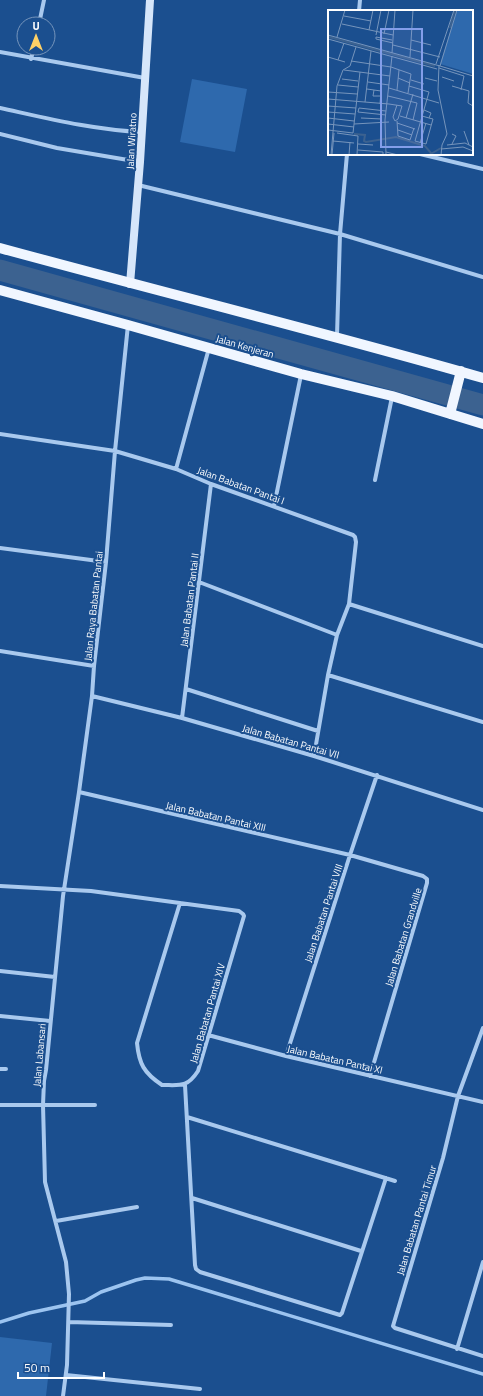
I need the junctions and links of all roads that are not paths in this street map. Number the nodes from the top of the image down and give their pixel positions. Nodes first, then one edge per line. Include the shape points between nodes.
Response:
1 (44, 0) edge
2 (150, 0) edge
3 (360, 0) edge
4 (359, 10) edge
5 (41, 16) edge
6 (0, 52) edge
7 (31, 58) joint
8 (145, 78) junction
9 (0, 108) edge
10 (142, 132) junction
11 (0, 134) edge
12 (347, 155) edge
13 (424, 155) edge
14 (140, 162) junction
15 (483, 169) edge
16 (138, 185) junction
17 (340, 234) junction
18 (0, 248) edge
19 (483, 277) edge
20 (130, 284) junction
21 (0, 290) edge
22 (128, 325) junction
23 (337, 336) junction
24 (209, 348) junction
25 (460, 373) junction
26 (301, 374) junction
27 (483, 378) edge
28 (392, 396) junction
29 (450, 413) junction
30 (483, 424) edge
31 (0, 434) edge
32 (115, 451) junction
33 (176, 469) junction
34 (375, 480) dead end
35 (211, 484) junction
36 (274, 506) junction
37 (0, 548) edge
38 (106, 562) junction
39 (199, 582) junction
40 (348, 604) junction
41 (337, 635) junction
42 (483, 646) edge
43 (0, 651) edge
44 (94, 666) junction
45 (328, 675) junction
46 (186, 689) junction
47 (92, 696) junction
48 (182, 718) junction
49 (483, 722) edge
50 (318, 731) junction
51 (314, 756) junction
52 (377, 775) junction
53 (79, 792) junction
54 (483, 810) edge
55 (350, 855) junction
56 (0, 886) edge
57 (64, 889) junction
58 (180, 903) junction
59 (0, 971) edge
60 (55, 977) junction
61 (0, 1016) edge
62 (50, 1021) junction
63 (483, 1029) edge
64 (208, 1035) junction
65 (286, 1056) junction
66 (0, 1069) edge
67 (6, 1069) dead end
68 (370, 1076) junction
69 (185, 1085) junction
70 (458, 1096) junction
71 (483, 1102) edge
72 (0, 1105) edge
73 (43, 1105) junction
74 (95, 1105) dead end
75 (187, 1117) junction
76 (386, 1178) junction
77 (395, 1181) dead end
78 (192, 1198) junction
79 (137, 1207) dead end
80 (56, 1221) junction
81 (361, 1251) junction
82 (483, 1262) edge
83 (69, 1322) junction
84 (171, 1325) dead end
85 (457, 1349) junction
86 (483, 1356) edge
87 (66, 1375) junction
88 (200, 1390) dead end
89 (63, 1396) edge

1 - 5 street
2 - 8 main road, Jalan Wiratno
3 - 4 street
6 - 7 street
7 - 8 street
8 - 10 main road, Jalan Wiratno
9 - 10 street via 80,124
10 - 14 main road, Jalan Wiratno
11 - 14 street via 58,148
12 - 17 street
13 - 15 street
14 - 16 main road, Jalan Wiratno
16 - 17 street
16 - 20 main road, Jalan Wiratno
17 - 19 street
17 - 23 street
18 - 20 main road
20 - 23 main road
21 - 22 main road, Jalan Kenjeran
22 - 24 main road, Jalan Kenjeran
22 - 32 street, Jalan Raya Babatan Pantai
23 - 25 main road
24 - 26 main road, Jalan Kenjeran
24 - 33 street
25 - 27 main road
25 - 29 main road
26 - 28 main road, Jalan Kenjeran
26 - 36 street
28 - 29 main road, Jalan Kenjeran
28 - 34 street
29 - 30 main road, Jalan Kenjeran
31 - 32 street, Jalan Babatan Pantai I
32 - 33 street, Jalan Babatan Pantai I
32 - 38 street, Jalan Raya Babatan Pantai
33 - 35 street, Jalan Babatan Pantai I
35 - 36 street, Jalan Babatan Pantai I
35 - 39 street, Jalan Babatan Pantai II
36 - 40 street, Jalan Babatan Pantai I via 353,534 356,542
37 - 38 street
38 - 44 street, Jalan Raya Babatan Pantai
39 - 41 street
39 - 46 street, Jalan Babatan Pantai II
40 - 41 street
40 - 42 street
41 - 45 street
43 - 44 street
44 - 47 street, Jalan Raya Babatan Pantai
45 - 49 street
45 - 50 street
46 - 48 street, Jalan Babatan Pantai II
46 - 50 street
47 - 48 street, Jalan Babatan Pantai VII
47 - 53 street, Jalan Raya Babatan Pantai
48 - 51 street, Jalan Babatan Pantai VII
50 - 51 street
51 - 52 street, Jalan Babatan Pantai VII
52 - 54 street, Jalan Babatan Pantai VII
52 - 55 street, Jalan Babatan Pantai VIII
53 - 55 street, Jalan Babatan Pantai XIII
53 - 57 street, Jalan Raya Babatan Pantai
55 - 65 street, Jalan Babatan Pantai VIII
55 - 68 street, Jalan Babatan Grandville via 427,879
56 - 57 street
57 - 58 street
57 - 60 street, Jalan Labansari
58 - 64 street, Jalan Babatan Pantai XIV via 239,911 244,916
58 - 69 street via 137,1043 138,1058 145,1071 154,1079 162,1085
59 - 60 street
60 - 62 street, Jalan Labansari
61 - 62 street
62 - 73 street, Jalan Labansari
63 - 70 street, Jalan Babatan Pantai Timur
64 - 65 street, Jalan Babatan Pantai XI
64 - 69 street, Jalan Babatan Pantai XIV via 198,1071
65 - 68 street, Jalan Babatan Pantai XI
66 - 67 street
68 - 70 street, Jalan Babatan Pantai XI
69 - 75 street
70 - 71 street, Jalan Babatan Pantai XI
70 - 85 street, Jalan Babatan Pantai Timur via 443,1158 393,1326
72 - 73 street
73 - 74 street
73 - 80 street, Jalan Labansari via 45,1182
75 - 76 street
75 - 78 street
76 - 77 street
76 - 81 street
78 - 81 street
78 - 81 street via 196,1270 214,1277 340,1315
79 - 80 street
80 - 83 street, Jalan Labansari via 66,1262
82 - 85 street
83 - 84 street
83 - 87 street, Jalan Labansari
85 - 86 street, Jalan Babatan Pantai Timur
87 - 88 street
87 - 89 street, Jalan Labansari

